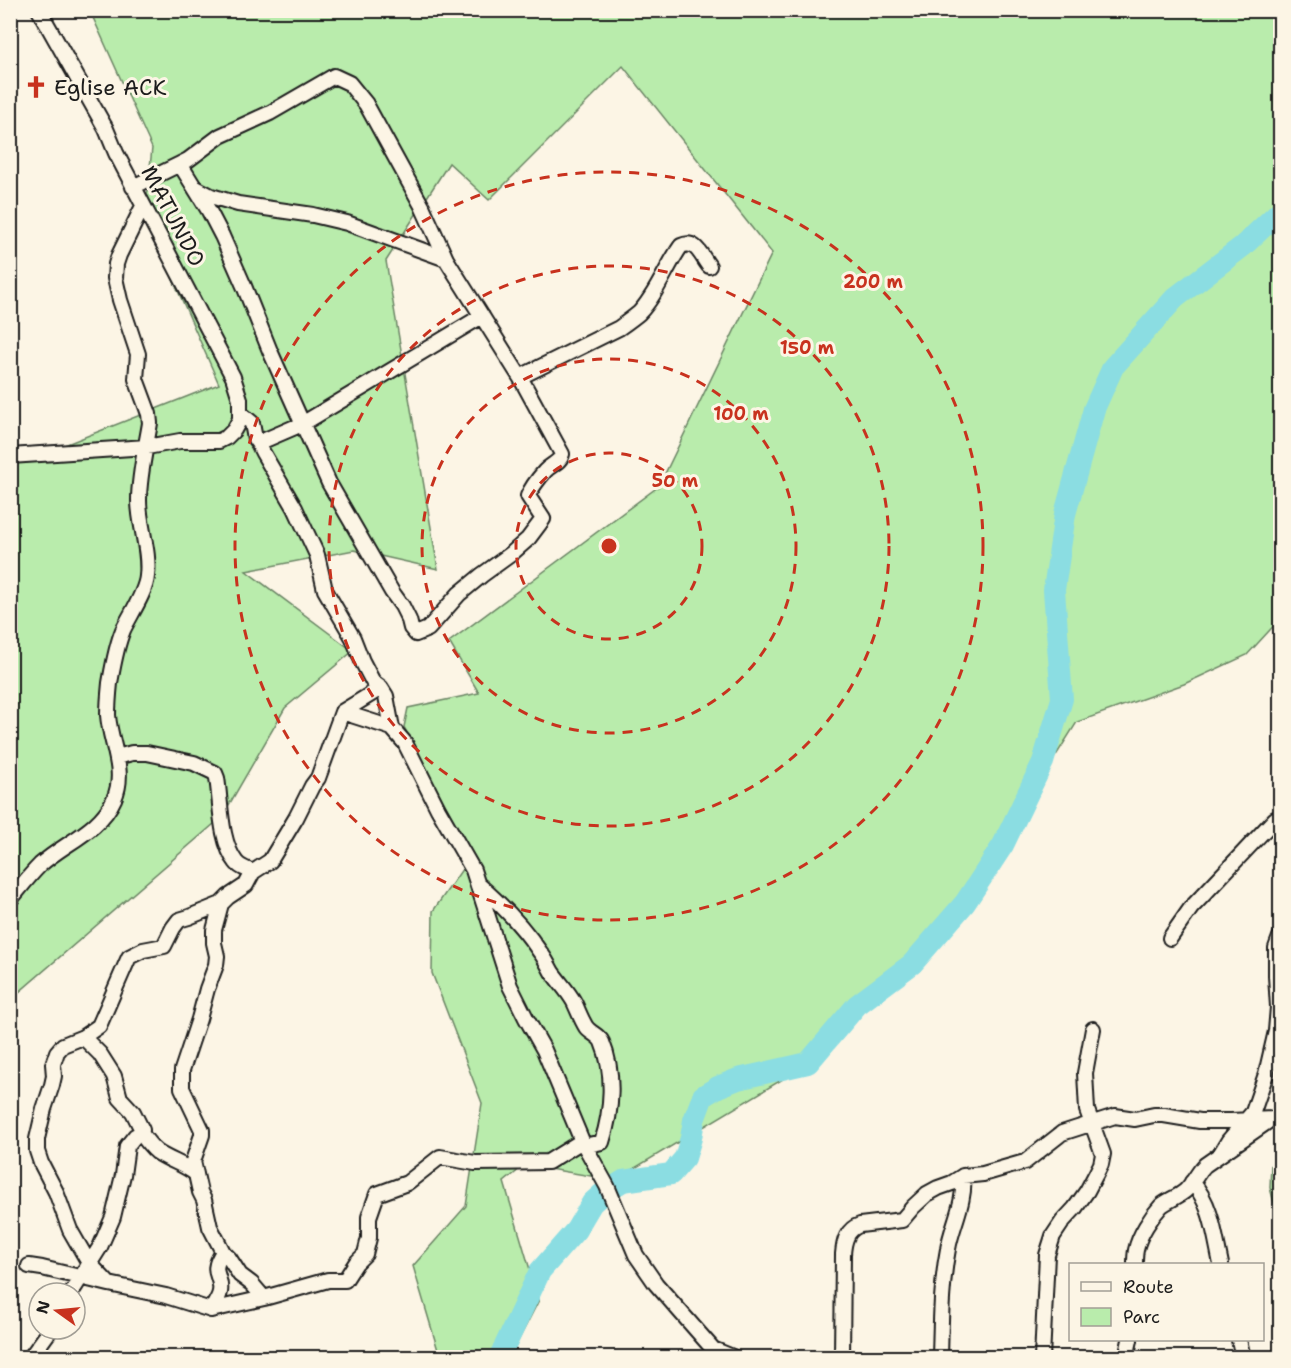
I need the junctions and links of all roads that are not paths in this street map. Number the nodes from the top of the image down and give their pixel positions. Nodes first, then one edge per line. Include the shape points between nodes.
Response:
1 (39, 10) edge
2 (180, 164) junction
3 (133, 187) junction
4 (194, 187) junction
5 (143, 206) junction
6 (446, 259) junction
7 (709, 266) dead end
8 (482, 316) junction
9 (520, 377) junction
10 (240, 413) junction
11 (302, 424) junction
12 (227, 437) junction
13 (256, 441) junction
14 (147, 447) junction
15 (10, 456) edge
16 (381, 688) junction
17 (342, 712) junction
18 (392, 728) junction
19 (117, 757) junction
20 (1281, 825) edge
21 (253, 872) junction
22 (478, 884) junction
23 (10, 900) edge
24 (222, 904) junction
25 (1281, 937) edge
26 (1170, 938) dead end
27 (1093, 1029) dead end
28 (83, 1037) junction
29 (1276, 1117) edge
30 (1246, 1120) junction
31 (1093, 1123) junction
32 (141, 1132) junction
33 (583, 1144) junction
34 (1221, 1153) junction
35 (196, 1174) junction
36 (963, 1176) junction
37 (1192, 1182) junction
38 (223, 1252) junction
39 (89, 1263) junction
40 (1135, 1263) edge
41 (1221, 1263) edge
42 (29, 1266) dead end
43 (80, 1278) junction
44 (78, 1281) edge
45 (109, 1284) junction
46 (264, 1298) junction
47 (211, 1310) junction
48 (42, 1341) edge
49 (1130, 1341) edge
50 (1239, 1341) edge
51 (708, 1353) edge
52 (30, 1358) edge
53 (735, 1358) edge
54 (842, 1358) edge
55 (940, 1358) edge
56 (1042, 1358) edge
57 (1126, 1358) edge
58 (1244, 1358) edge

1 - 3 street, MATUNDO via 106,129
2 - 3 street
2 - 4 street
2 - 6 street via 220,136 334,76 349,83 366,104
3 - 5 street, MATUNDO
4 - 6 street via 238,204 347,223
4 - 11 street via 244,286
5 - 10 street, MATUNDO via 233,377
5 - 14 street via 119,255 115,278 138,354 136,379 150,423
6 - 8 street
7 - 9 street via 696,248 690,244 681,246 634,317
8 - 9 street
8 - 11 street
9 - 11 street via 562,454 532,486 528,496 543,519 528,539 459,594 428,629 416,634 329,483
10 - 12 street
10 - 13 street, MATUNDO via 252,423
11 - 13 street
12 - 13 street
12 - 14 street
13 - 16 street, MATUNDO via 300,517 317,555 325,590 373,682
14 - 15 street
14 - 19 street via 139,499 147,579 123,632 110,684 108,715
16 - 17 street
16 - 18 street, MATUNDO
17 - 18 street
17 - 21 street via 318,778 296,818 270,861
18 - 22 street via 405,743
19 - 21 street via 147,753 215,773 228,846 236,862
19 - 23 street via 118,787 107,811 81,836 41,864
20 - 26 street via 1275,819 1191,908
21 - 24 street via 246,885
22 - 33 street via 510,986 544,1050
22 - 33 street via 522,929 574,1002 588,1030 601,1039 611,1089 607,1128 602,1142
24 - 28 street via 179,920 164,946 129,957 99,1026
24 - 35 street via 214,930 216,965 182,1070 182,1088 202,1130 193,1161
25 - 30 street via 1276,948 1276,1031 1253,1113
27 - 31 street via 1085,1073 1087,1110
28 - 32 street via 114,1076 120,1098
28 - 39 street via 63,1045 54,1058 54,1076 37,1150 70,1230
29 - 30 street
29 - 34 street
30 - 31 street via 1154,1115 1135,1119 1115,1116
30 - 34 street
31 - 36 street via 1062,1133 1025,1162
31 - 56 street via 1103,1154 1101,1164 1081,1200 1053,1236 1047,1255
32 - 35 street via 156,1151
32 - 39 street via 127,1146 113,1216
33 - 46 street via 548,1162 475,1163 440,1157 407,1183 377,1194 369,1217 365,1254 345,1280 328,1280
33 - 51 street via 609,1191 636,1255
34 - 37 street
35 - 38 street via 210,1227
36 - 54 street via 927,1194 902,1220 860,1225 848,1233 843,1254
36 - 55 street via 962,1201 948,1247 943,1282
37 - 40 street via 1183,1193 1162,1205 1151,1219 1140,1238
37 - 41 street via 1211,1218
38 - 46 street
38 - 47 street via 216,1266 220,1294
39 - 43 street
39 - 45 street
42 - 43 street
43 - 44 street
43 - 45 street
45 - 47 street
46 - 47 street
48 - 52 street
49 - 57 street
50 - 58 street
51 - 53 street

